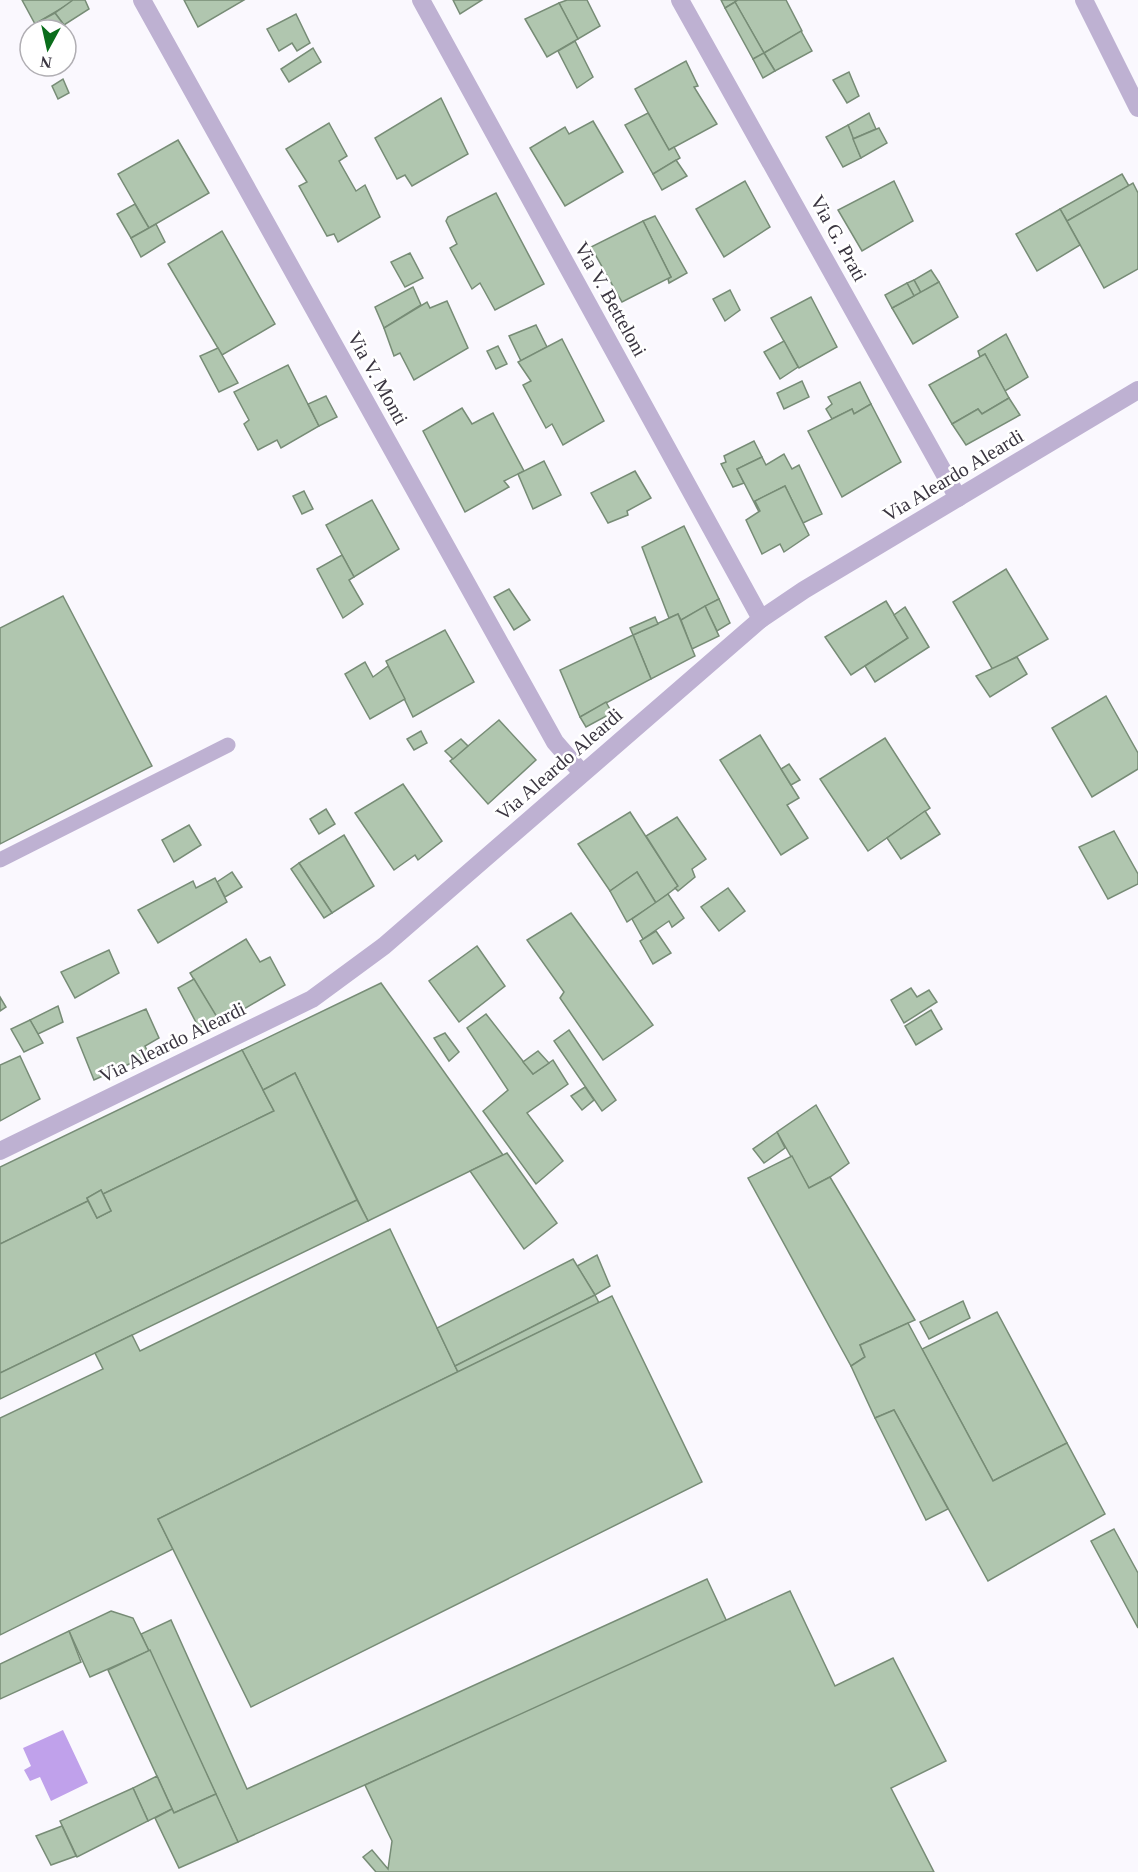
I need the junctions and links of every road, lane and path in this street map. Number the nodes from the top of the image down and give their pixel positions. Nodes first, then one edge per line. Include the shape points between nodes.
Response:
1 (142, 0) edge
2 (421, 0) edge
3 (680, 0) edge
4 (1084, 0) edge
5 (1138, 108) edge
6 (1138, 390) edge
7 (958, 498) junction
8 (761, 620) junction
9 (228, 745) dead end
10 (582, 773) junction
11 (0, 860) edge
12 (0, 1151) edge

1 - 10 street, Via V. Monti via 555,742
2 - 8 street, Via V. Betteloni
3 - 7 street, Via G. Prati
4 - 5 street
6 - 7 street, Via Aleardo Aleardi
7 - 8 street, Via Aleardo Aleardi
8 - 10 street, Via Aleardo Aleardi
9 - 11 lane
10 - 12 street, Via Aleardo Aleardi via 384,946 312,999

